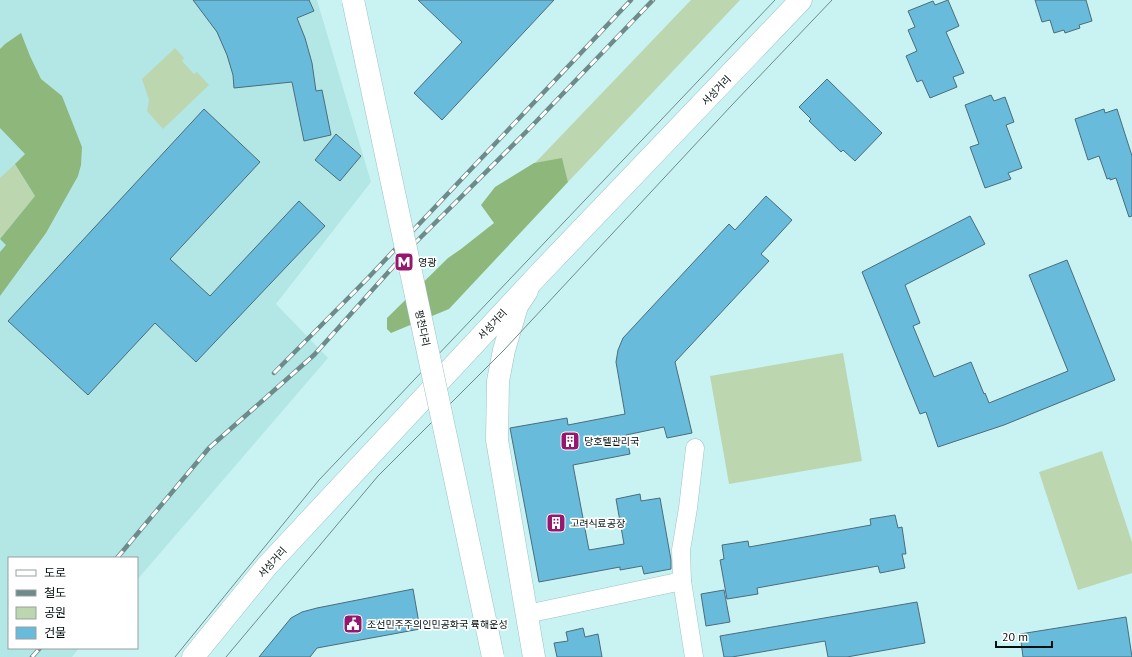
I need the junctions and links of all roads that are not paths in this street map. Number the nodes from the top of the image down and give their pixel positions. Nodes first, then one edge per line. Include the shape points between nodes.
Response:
1 (353, 0) edge
2 (801, 0) edge
3 (541, 272) junction
4 (695, 448) dead end
5 (682, 581) junction
6 (527, 614) junction
7 (193, 657) edge
8 (493, 657) edge
9 (534, 657) edge
10 (694, 657) edge

1 - 8 street, 평천다리, bridge
2 - 3 street, 서성거리
3 - 6 street via 516,306 498,381 497,440
3 - 7 street, 서성거리 via 267,566
4 - 5 street via 681,550
5 - 6 street
5 - 10 street
6 - 9 street

